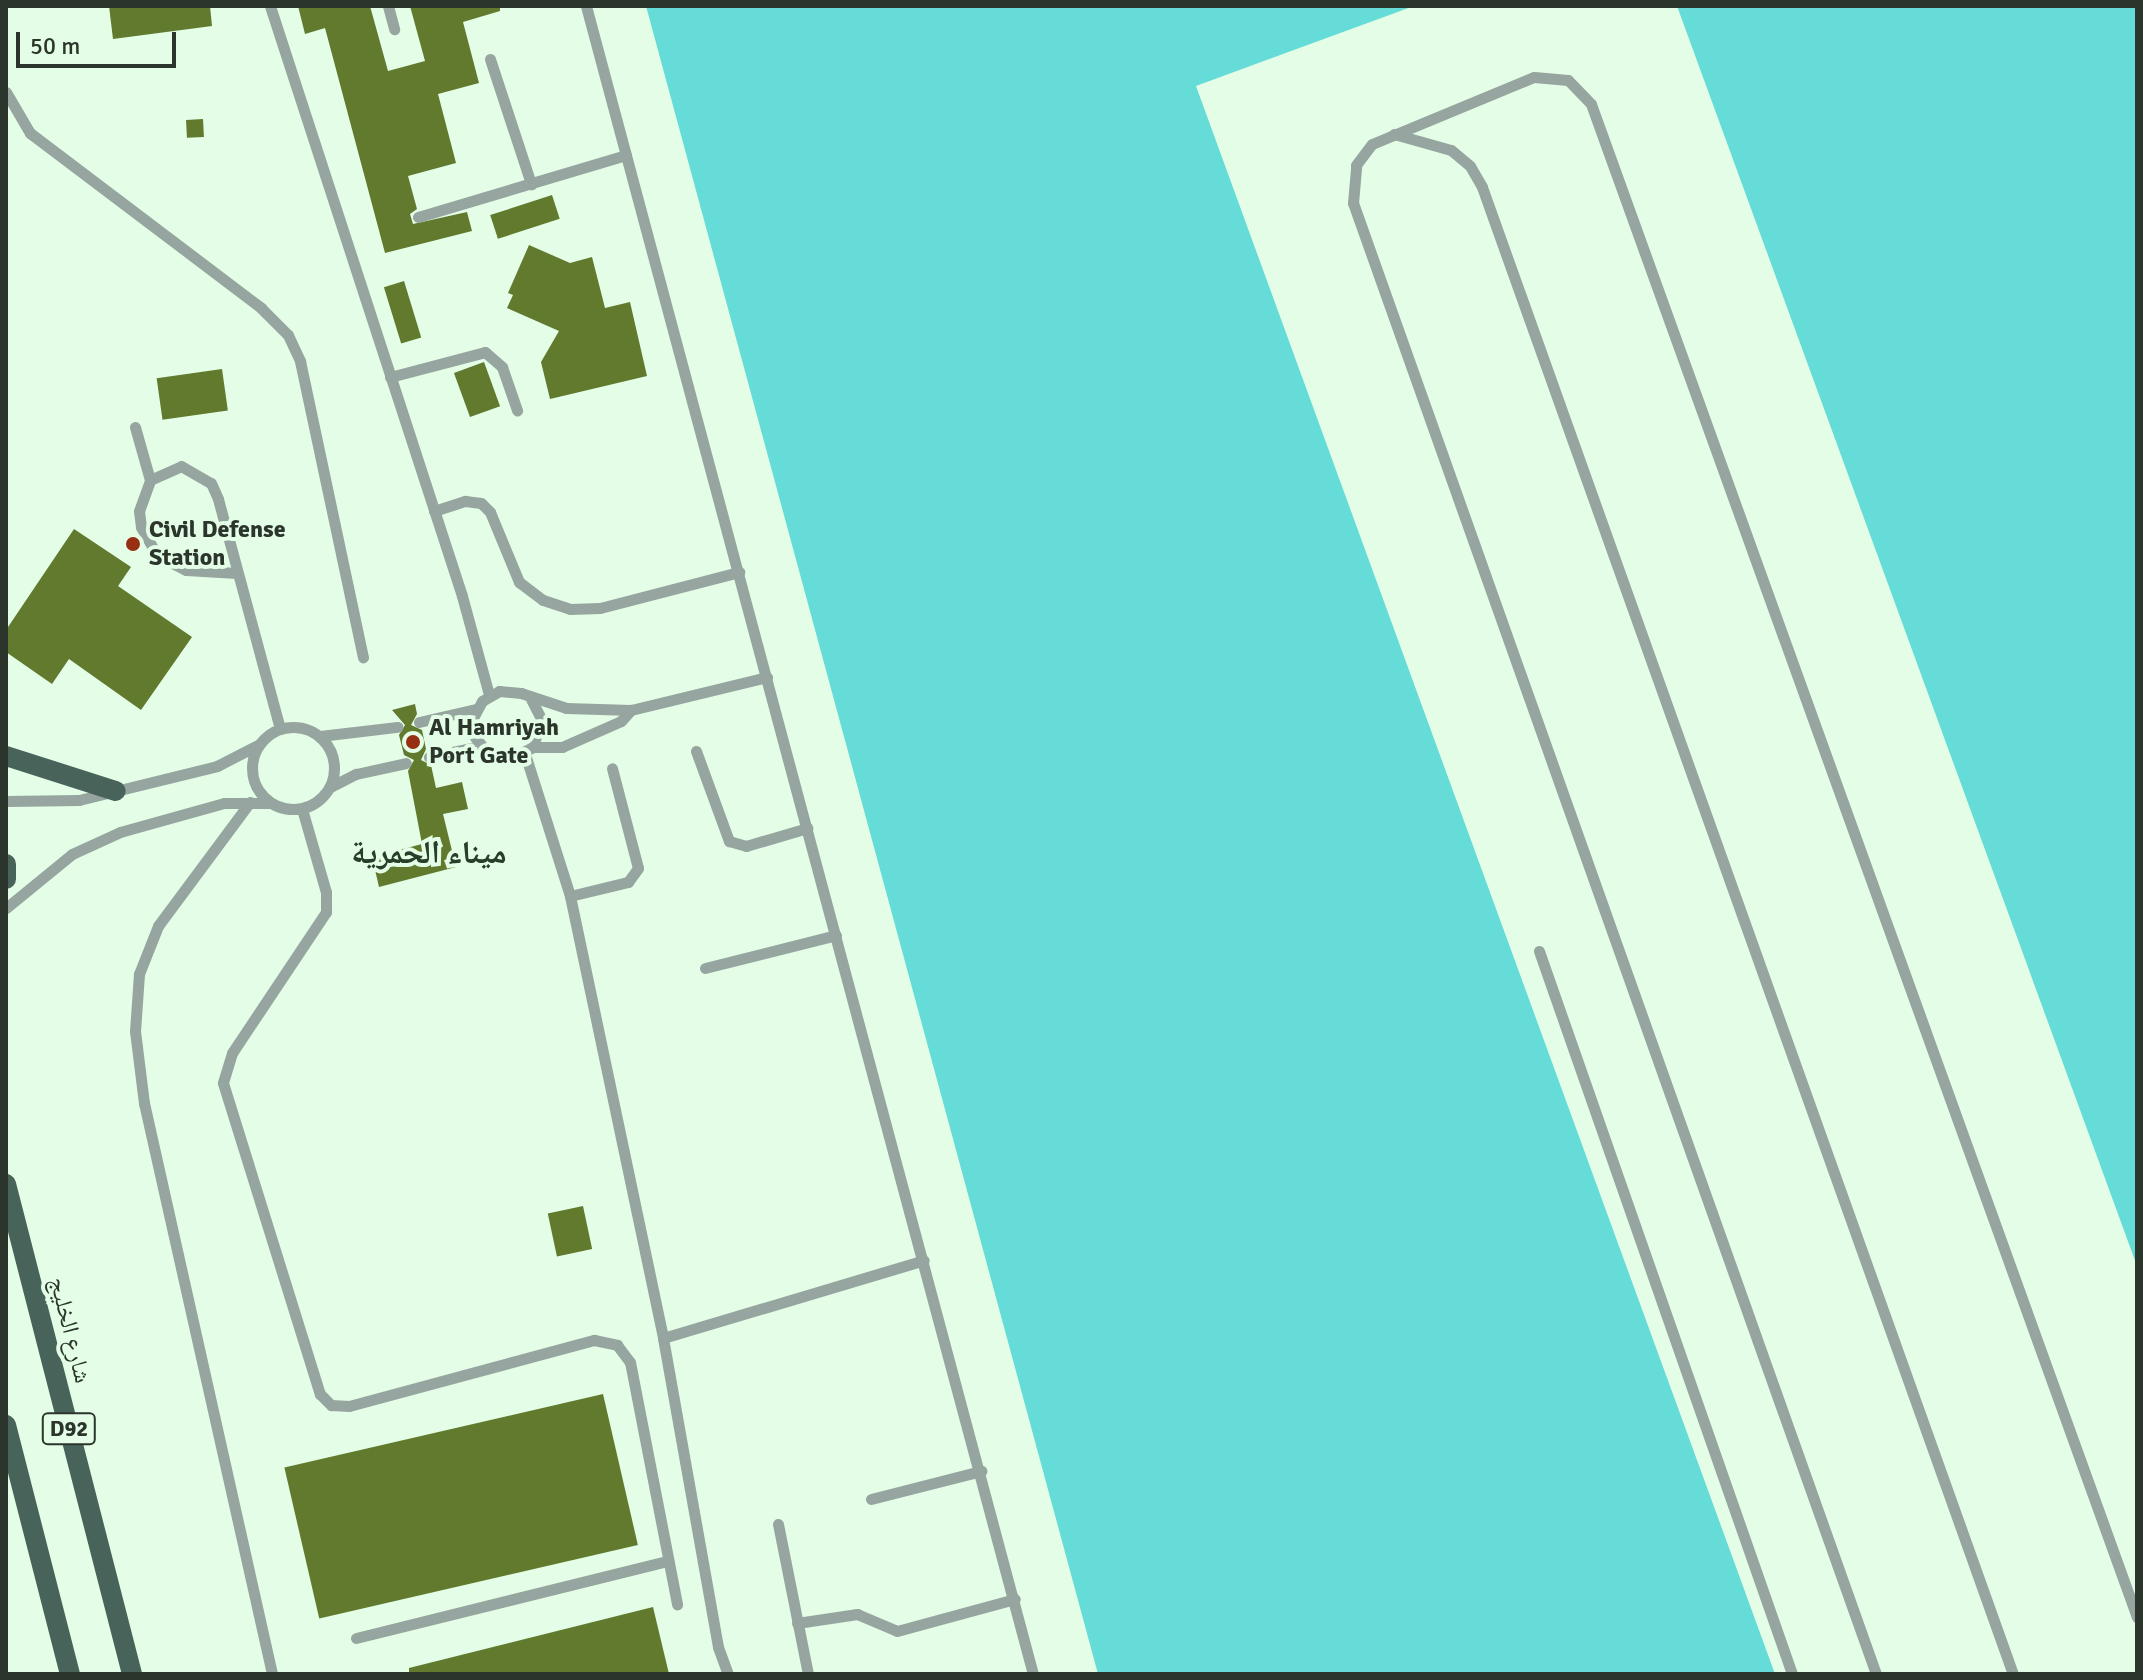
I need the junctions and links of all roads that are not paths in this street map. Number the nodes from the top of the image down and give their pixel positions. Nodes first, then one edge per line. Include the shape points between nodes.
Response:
1 (270, 6) edge
2 (388, 6) edge
3 (586, 6) edge
4 (394, 29) dead end
5 (490, 59) dead end
6 (6, 92) edge
7 (1393, 134) junction
8 (626, 155) junction
9 (531, 184) junction
10 (418, 217) dead end
11 (390, 377) junction
12 (517, 410) dead end
13 (135, 427) dead end
14 (150, 480) junction
15 (434, 511) junction
16 (739, 572) junction
17 (237, 573) junction
18 (363, 657) dead end
19 (767, 677) junction
20 (489, 695) junction
21 (531, 699) junction
22 (476, 709) junction
23 (631, 710) junction
24 (419, 722) dead end
25 (397, 727) dead end
26 (280, 729) junction
27 (320, 736) junction
28 (260, 744) junction
29 (480, 746) junction
30 (529, 750) junction
31 (696, 751) dead end
32 (6, 756) edge
33 (429, 757) dead end
34 (406, 763) dead end
35 (612, 768) dead end
36 (330, 787) junction
37 (116, 791) junction
38 (6, 801) edge
39 (250, 802) junction
40 (270, 803) junction
41 (302, 809) junction
42 (807, 828) junction
43 (6, 864) edge
44 (6, 879) edge
45 (570, 896) junction
46 (6, 908) edge
47 (836, 935) junction
48 (1539, 951) dead end
49 (705, 968) dead end
50 (6, 1184) edge
51 (924, 1260) junction
52 (663, 1338) junction
53 (6, 1425) edge
54 (981, 1471) junction
55 (871, 1499) dead end
56 (778, 1524) dead end
57 (667, 1561) junction
58 (1015, 1599) junction
59 (677, 1604) dead end
60 (2137, 1617) edge
61 (797, 1623) junction
62 (356, 1638) dead end
63 (1030, 1655) junction
64 (70, 1674) edge
65 (132, 1674) edge
66 (272, 1674) edge
67 (728, 1674) edge
68 (808, 1674) edge
69 (1033, 1674) edge
70 (1039, 1674) edge
71 (1792, 1674) edge
72 (1876, 1674) edge
73 (2013, 1674) edge

1 - 11 lane
2 - 4 lane
3 - 8 lane
5 - 9 lane
6 - 18 lane via 30,133 261,308 288,335 300,361
7 - 60 lane via 1534,77 1568,80 1591,104
7 - 72 lane via 1362,153 1352,177 1353,203
7 - 73 lane via 1451,150 1470,166 1482,187
8 - 9 lane
8 - 16 lane
9 - 10 lane
11 - 12 lane via 485,352 502,367
11 - 15 lane
13 - 14 lane
14 - 17 lane via 181,466 211,483
14 - 17 lane via 139,511 141,527 157,555 186,570
15 - 16 lane via 465,501 481,503 490,512 519,582 543,600 570,609 600,608
15 - 20 lane
16 - 19 lane
17 - 26 lane
19 - 23 lane
19 - 42 lane
20 - 21 lane via 510,690
20 - 22 lane
21 - 23 lane via 566,708
21 - 30 lane via 541,719
22 - 24 lane
22 - 29 lane via 473,728
23 - 30 lane via 621,721 562,747
25 - 27 lane
26 - 27 lane via 301,727
26 - 28 lane
27 - 36 lane via 335,766
28 - 37 lane via 217,766
28 - 40 lane via 252,776
29 - 30 lane via 501,758
29 - 33 lane
30 - 45 lane
31 - 42 lane via 729,841 746,846
32 - 37 main road
34 - 36 lane via 356,774
35 - 45 lane via 638,868 628,882
36 - 41 lane
37 - 38 lane via 60,803
39 - 40 lane
39 - 46 lane via 224,803 100,840
39 - 66 lane via 158,926 139,974 135,1031 144,1103
40 - 41 lane
41 - 57 lane via 326,892 326,912 232,1053 223,1083 320,1394 331,1405 349,1406 594,1340 611,1341 630,1362
42 - 47 lane
43 - 44 main road
45 - 52 lane
47 - 49 lane
47 - 51 lane
48 - 71 lane
50 - 65 main road, شارع الخليج / D92
51 - 52 lane
51 - 54 lane
52 - 67 lane via 718,1647
53 - 64 main road, D92
54 - 55 lane
54 - 58 lane
56 - 61 lane
57 - 59 lane
57 - 62 lane
58 - 61 lane via 897,1631 857,1614
58 - 63 lane
61 - 68 lane
63 - 69 lane
63 - 70 lane

